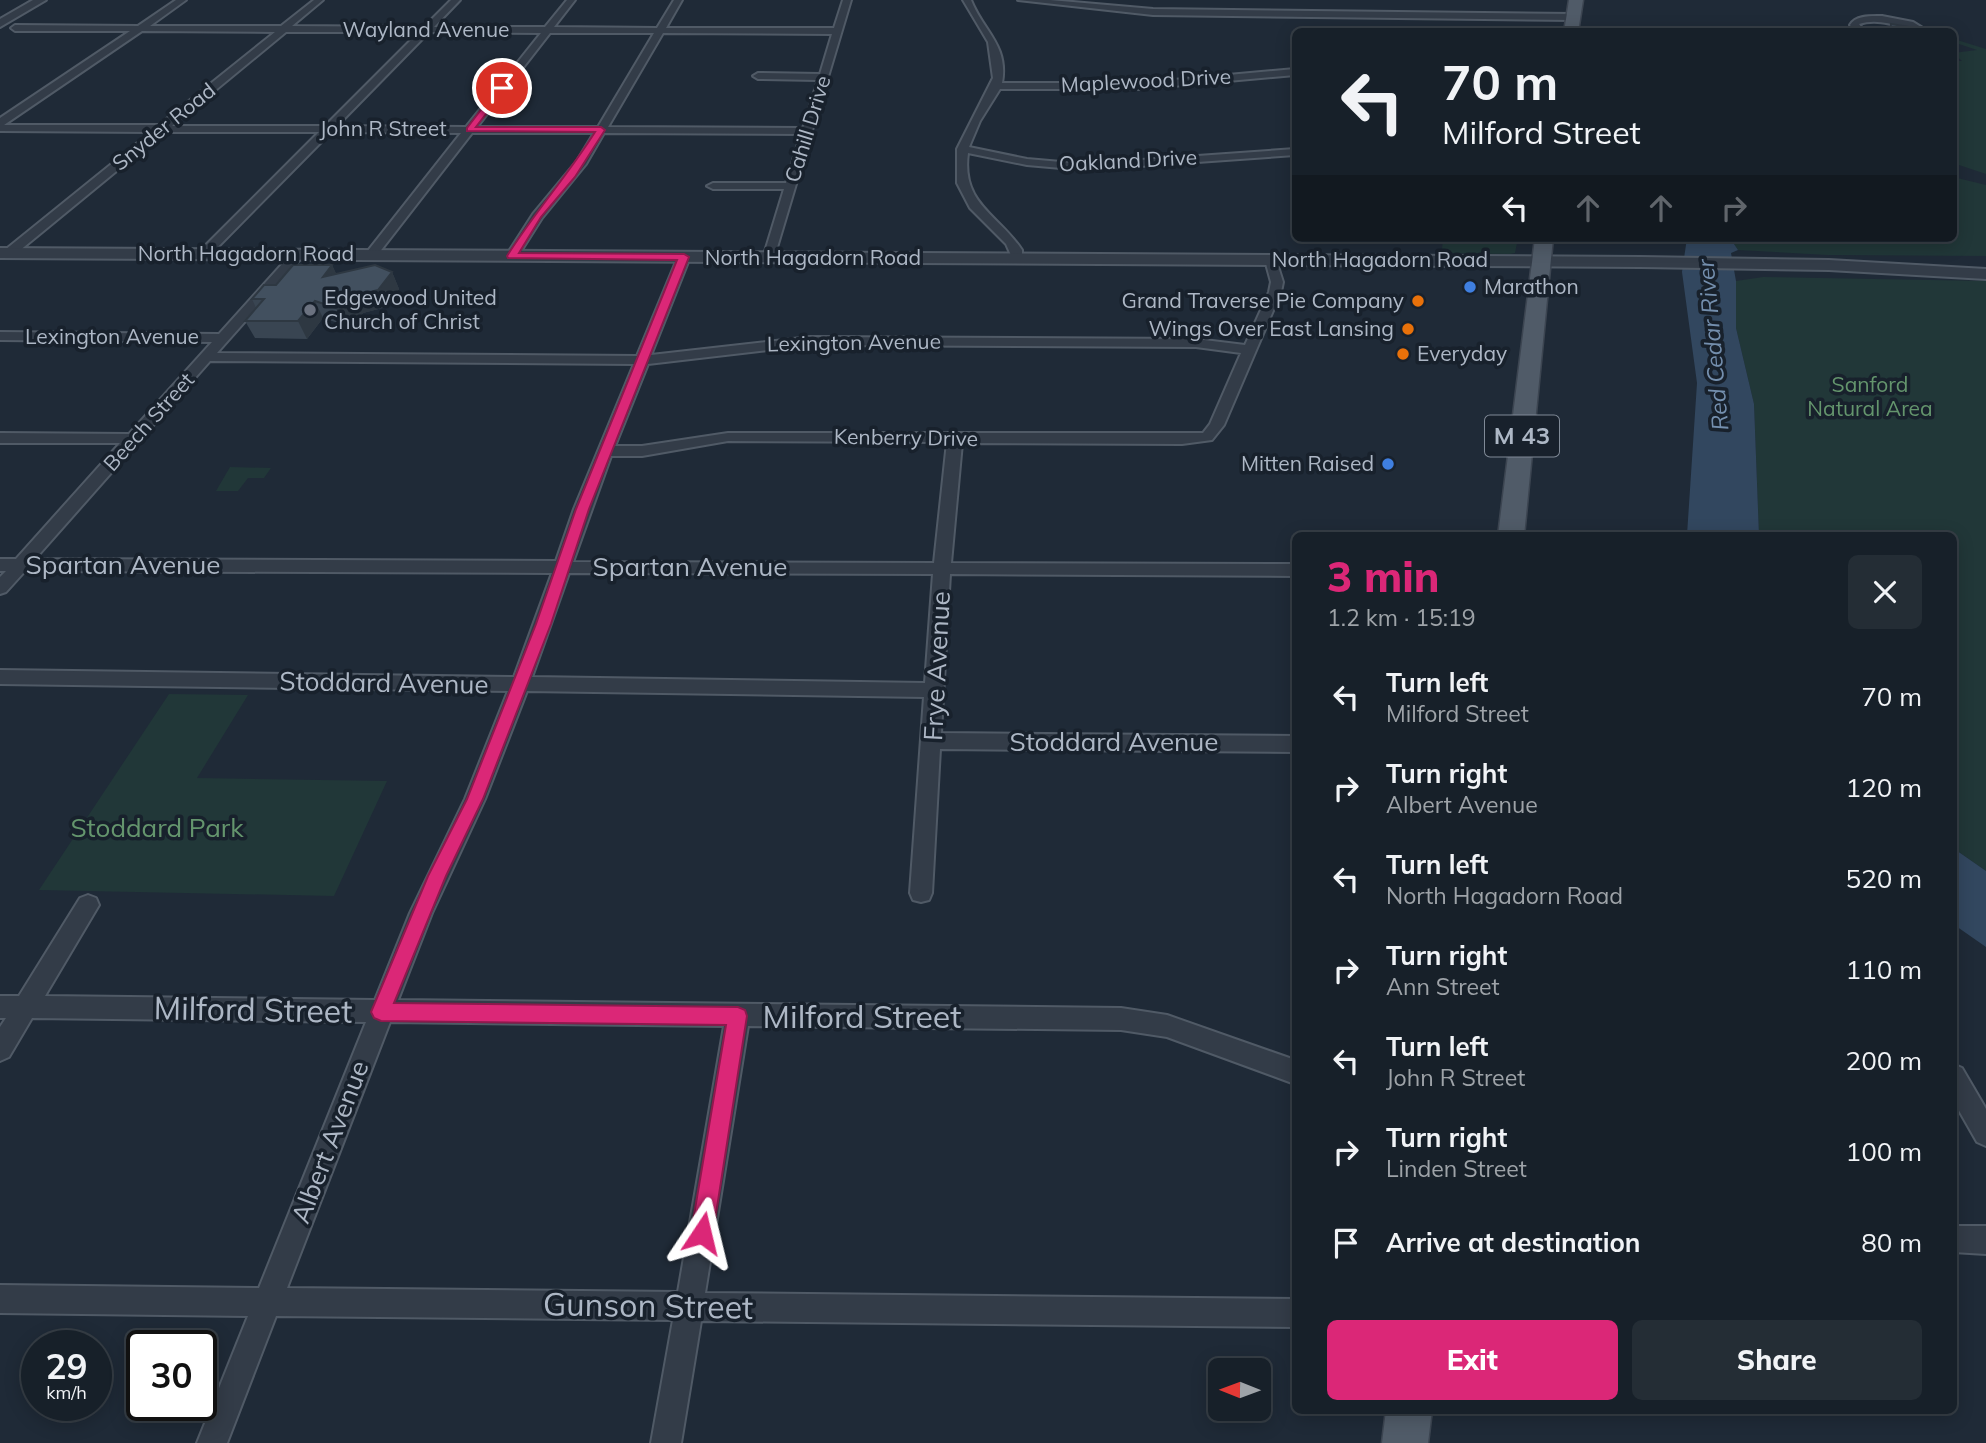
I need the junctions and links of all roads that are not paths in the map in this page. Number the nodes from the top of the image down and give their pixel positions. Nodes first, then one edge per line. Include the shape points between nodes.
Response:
1 (41, 0) edge
2 (181, 0) edge
3 (319, 0) edge
4 (456, 0) edge
5 (571, 0) edge
6 (678, 0) edge
7 (847, 0) edge
8 (967, 0) edge
9 (1023, 0) edge
10 (1158, 0) edge
11 (1576, 0) edge
12 (1877, 9) dead end
13 (1163, 12) junction
14 (1882, 19) junction
15 (0, 24) edge
16 (1572, 24) edge
17 (15, 28) dead end
18 (1857, 28) edge
19 (1916, 28) edge
20 (139, 29) junction
21 (283, 29) junction
22 (427, 30) junction
23 (548, 30) junction
24 (660, 30) junction
25 (838, 31) junction
26 (1292, 72) edge
27 (758, 76) dead end
28 (824, 77) junction
29 (996, 86) junction
30 (0, 125) edge
31 (163, 128) junction
32 (328, 129) junction
33 (470, 129) junction
34 (601, 130) junction
35 (807, 131) junction
36 (962, 149) junction
37 (1292, 152) edge
38 (713, 186) dead end
39 (791, 186) junction
40 (1543, 249) edge
41 (4, 253) edge
42 (204, 254) junction
43 (297, 255) junction
44 (371, 255) junction
45 (512, 256) junction
46 (684, 257) junction
47 (769, 258) junction
48 (1018, 259) junction
49 (1271, 260) junction
50 (1986, 264) edge
51 (1829, 265) junction
52 (1986, 274) edge
53 (0, 336) edge
54 (224, 338) junction
55 (1249, 350) junction
56 (207, 357) junction
57 (642, 360) junction
58 (0, 438) edge
59 (955, 438) junction
60 (134, 439) junction
61 (606, 452) junction
62 (1511, 532) edge
63 (0, 565) edge
64 (20, 565) junction
65 (562, 567) junction
66 (942, 568) junction
67 (1292, 570) edge
68 (0, 588) edge
69 (0, 677) edge
70 (520, 685) junction
71 (935, 690) junction
72 (933, 741) junction
73 (1292, 744) edge
74 (922, 893) dead end
75 (88, 905) dead end
76 (0, 1007) edge
77 (26, 1007) junction
78 (381, 1012) junction
79 (738, 1016) junction
80 (0, 1049) edge
81 (1292, 1071) edge
82 (1957, 1083) edge
83 (1986, 1133) edge
84 (1957, 1239) edge
85 (1986, 1240) edge
86 (0, 1299) edge
87 (268, 1301) junction
88 (689, 1306) junction
89 (1292, 1313) edge
90 (1409, 1414) edge
91 (212, 1443) edge
92 (666, 1443) edge
93 (1405, 1443) edge

1 - 15 street
2 - 20 street
3 - 21 street, Snyder Road
4 - 22 street
5 - 23 street
6 - 24 street
7 - 25 street, Cahill Drive
8 - 29 street via 992,40
9 - 13 street
10 - 13 street
11 - 16 main road
12 - 14 street
13 - 16 street via 1410,10
14 - 18 street via 1856,22
14 - 19 street
17 - 20 street, Wayland Avenue
20 - 21 street, Wayland Avenue
20 - 30 street
21 - 22 street, Wayland Avenue
21 - 31 street, Snyder Road
22 - 23 street, Wayland Avenue
22 - 32 street
23 - 24 street, Wayland Avenue
23 - 33 street
24 - 25 street, Wayland Avenue
24 - 34 street
25 - 28 street, Cahill Drive
26 - 29 street, Maplewood Drive via 1151,85
27 - 28 street
28 - 35 street, Cahill Drive
29 - 36 street
30 - 31 street, John R Street
31 - 32 street, John R Street
31 - 41 street, Snyder Road
32 - 33 street, John R Street
32 - 42 street
33 - 34 street, John R Street
33 - 44 street
34 - 35 street, John R Street
34 - 45 street
35 - 39 street, Cahill Drive
36 - 37 street, Oakland Drive via 1084,167
36 - 48 street via 962,180 969,200 1012,243
38 - 39 street
39 - 47 street, Cahill Drive
40 - 49 street, North Hagadorn Road
40 - 51 street, North Hagadorn Road via 1677,262
40 - 62 main road, M 43
41 - 42 street, North Hagadorn Road
42 - 43 street, North Hagadorn Road
43 - 44 street, North Hagadorn Road
43 - 54 street, Beech Street
44 - 45 street, North Hagadorn Road
45 - 46 street, North Hagadorn Road
46 - 47 street, North Hagadorn Road
46 - 57 street, Albert Avenue
47 - 48 street, North Hagadorn Road
48 - 49 street, North Hagadorn Road
49 - 55 street via 1275,292
50 - 51 street
51 - 52 street
53 - 54 street, Lexington Avenue
54 - 56 street, Beech Street
55 - 57 street, Lexington Avenue via 1196,343 810,341
55 - 59 street, Kenberry Drive via 1217,425 1207,437
56 - 57 street, Lexington Avenue
56 - 60 street, Beech Street
57 - 61 street, Albert Avenue
58 - 60 street
59 - 61 street, Kenberry Drive via 728,437
59 - 66 street, Frye Avenue
60 - 64 street, Beech Street
61 - 65 street, Albert Avenue
63 - 64 street, Spartan Avenue
64 - 65 street, Spartan Avenue
64 - 68 street, Beech Street
65 - 66 street, Spartan Avenue
65 - 70 street, Albert Avenue
66 - 67 street, Spartan Avenue
66 - 71 street, Frye Avenue
69 - 70 street, Stoddard Avenue
70 - 71 street, Stoddard Avenue
70 - 78 street, Albert Avenue
71 - 72 street, Frye Avenue
72 - 73 street, Stoddard Avenue
72 - 74 street, Frye Avenue
75 - 77 street
76 - 77 street, Milford Street
77 - 78 street, Milford Street
77 - 80 street
78 - 79 street, Milford Street
78 - 87 street, Albert Avenue
79 - 81 street, Milford Street via 1145,1020
79 - 88 street
82 - 83 street
84 - 85 street
86 - 87 street, Gunson Street
87 - 88 street, Gunson Street
87 - 91 street, Albert Avenue
88 - 89 street, Gunson Street
88 - 92 street
90 - 93 main road

